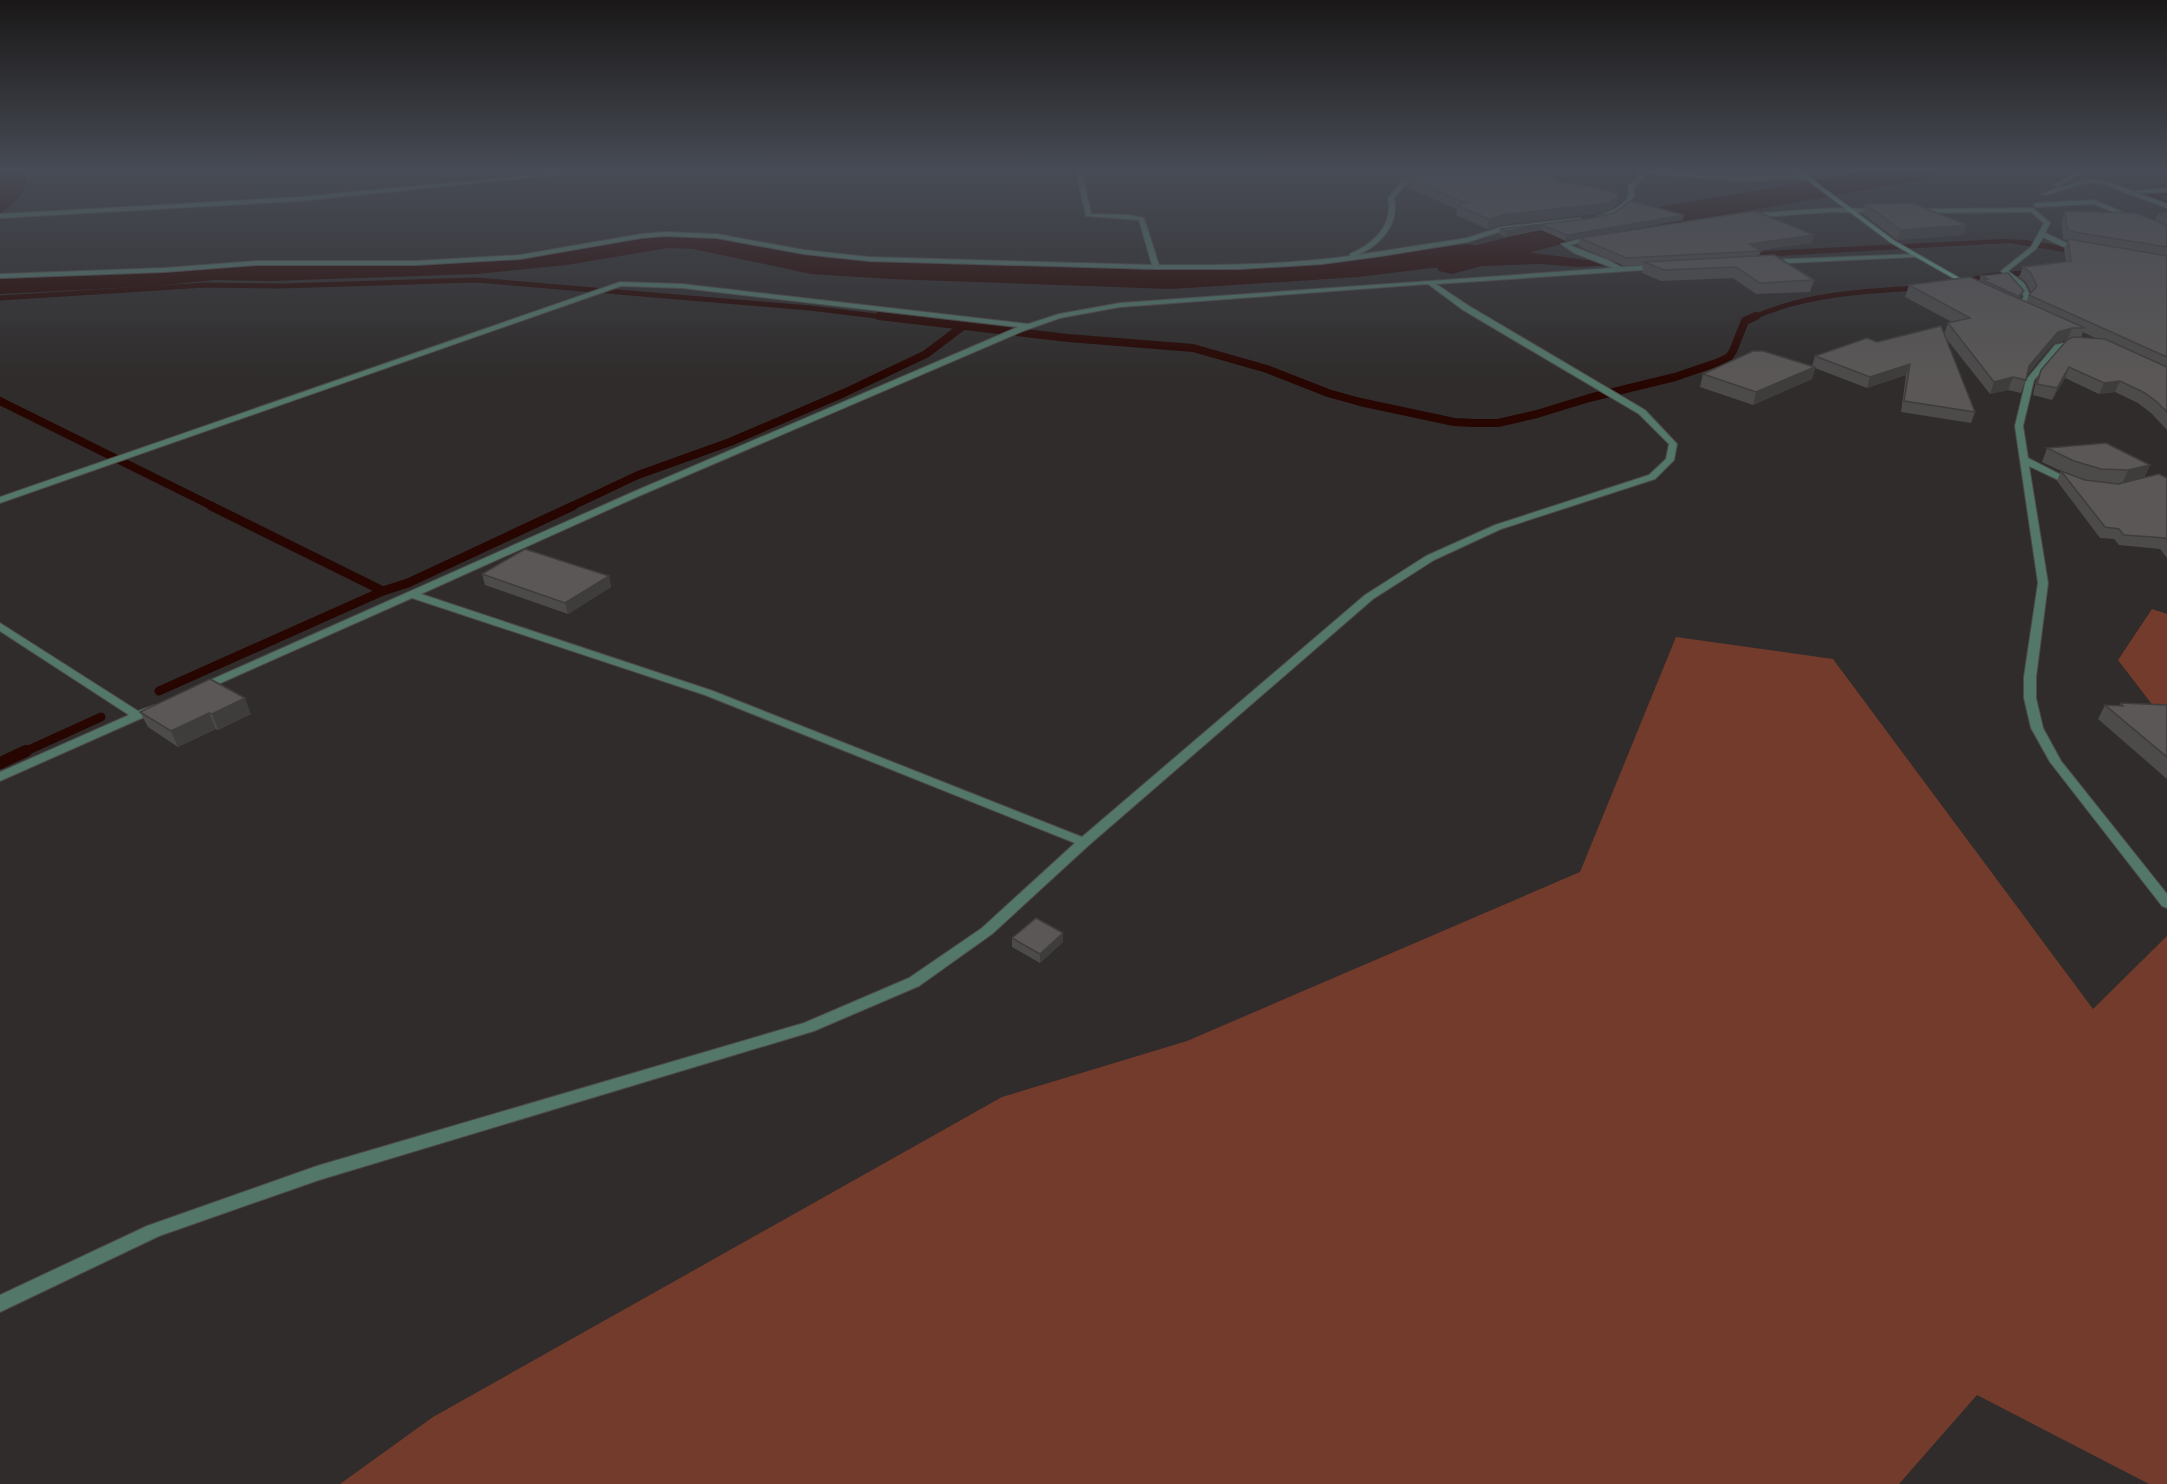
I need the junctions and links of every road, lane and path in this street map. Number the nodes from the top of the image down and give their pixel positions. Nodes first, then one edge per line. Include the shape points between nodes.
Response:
1 (616, 240) edge
2 (740, 240) edge
3 (1148, 240) edge
4 (1374, 240) edge
5 (1466, 240) edge
6 (1585, 240) edge
7 (1891, 240) edge
8 (2037, 241) joint
9 (2090, 250) edge
10 (1911, 253) junction
11 (1339, 260) junction
12 (1761, 262) edge
13 (1156, 267) junction
14 (1617, 267) junction
15 (1666, 267) edge
16 (0, 276) edge
17 (1431, 283) junction
18 (1981, 290) edge
19 (2008, 303) edge
20 (2018, 307) junction
21 (2029, 312) edge
22 (1029, 326) junction
23 (2086, 345) edge
24 (2024, 459) junction
25 (2081, 485) edge
26 (0, 500) edge
27 (414, 595) junction
28 (0, 626) edge
29 (191, 693) edge
30 (170, 702) edge
31 (138, 716) junction
32 (0, 777) edge
33 (1084, 842) junction
34 (2167, 903) edge
35 (0, 1304) edge

1 - 16 street via 520,257 257,263
2 - 13 street via 868,259
3 - 13 street
4 - 11 street via 1357,254
5 - 11 street
6 - 14 street via 1564,244
7 - 10 main road
8 - 9 street
8 - 20 street via 2004,273 2018,280 2027,292 2028,297
10 - 12 street
10 - 18 main road
11 - 13 street via 1239,267
14 - 15 street
14 - 17 street
17 - 22 street via 1120,305
17 - 33 street via 1466,308 1642,412 1673,444 1671,460 1652,477 1498,527 1430,558 1369,597
19 - 20 main road
20 - 21 main road
22 - 26 street via 682,286 620,284
22 - 27 street via 646,489
23 - 24 street via 2058,347 2030,380 2019,426
24 - 25 street
24 - 34 street via 2043,583 2030,677 2037,728 2056,762
27 - 29 street
27 - 33 street via 709,693
28 - 31 street
30 - 31 street
31 - 32 street
33 - 35 street via 987,932 914,982 819,1023 306,1176 153,1231

